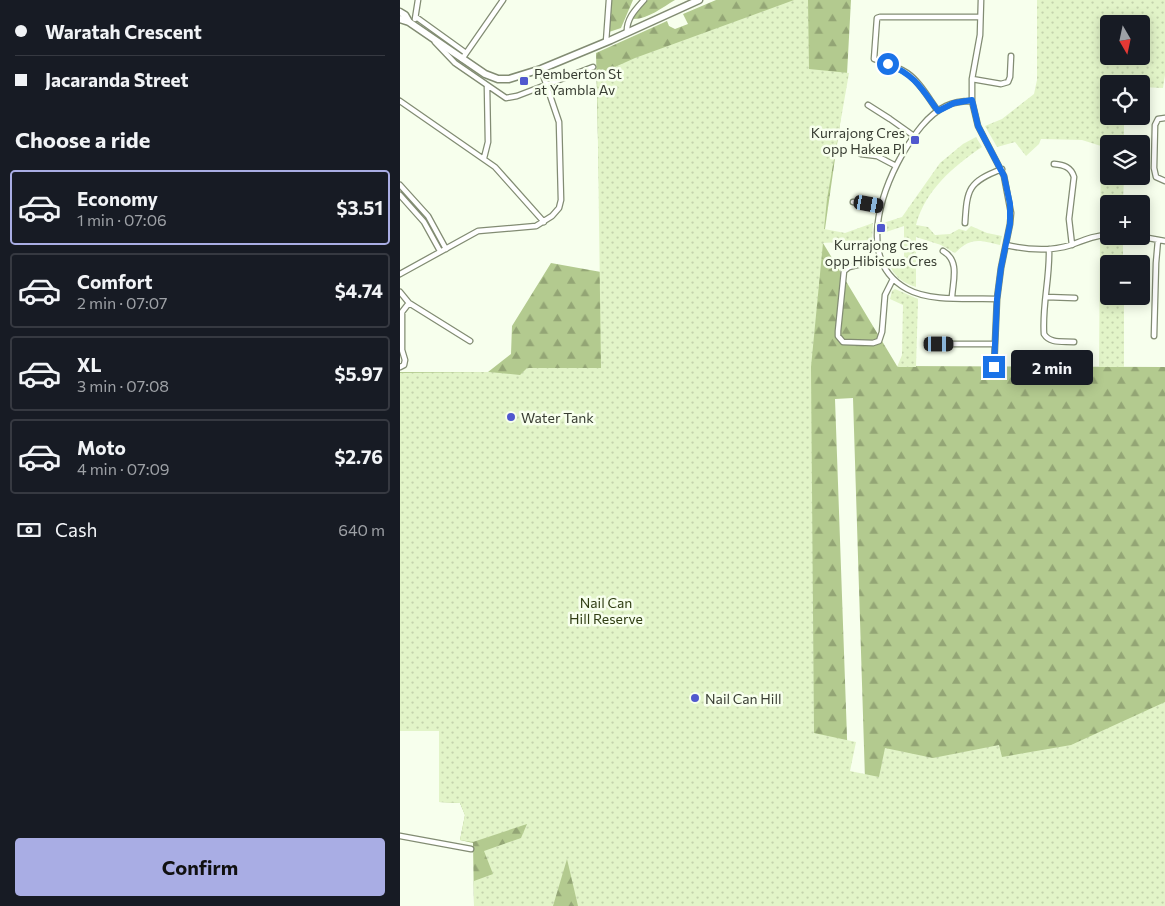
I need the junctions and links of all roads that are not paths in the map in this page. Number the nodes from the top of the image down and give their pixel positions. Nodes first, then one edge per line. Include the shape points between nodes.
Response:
1 (418, 0) edge
2 (503, 0) edge
3 (609, 0) edge
4 (643, 0) edge
5 (699, 0) edge
6 (981, 0) edge
7 (400, 12) edge
8 (980, 17) junction
9 (416, 18) junction
10 (400, 19) edge
11 (410, 23) junction
12 (627, 33) junction
13 (431, 38) junction
14 (606, 42) junction
15 (466, 52) junction
16 (1011, 56) dead end
17 (462, 59) junction
18 (593, 67) dead end
19 (542, 69) junction
20 (972, 79) junction
21 (547, 85) junction
22 (487, 86) junction
23 (972, 100) junction
24 (400, 101) edge
25 (868, 105) dead end
26 (938, 111) junction
27 (1165, 118) edge
28 (914, 136) junction
29 (861, 154) dead end
30 (484, 158) junction
31 (1054, 164) dead end
32 (896, 166) junction
33 (1002, 170) junction
34 (1165, 181) edge
35 (400, 185) edge
36 (400, 195) edge
37 (853, 202) dead end
38 (880, 206) junction
39 (544, 222) junction
40 (965, 223) dead end
41 (1100, 236) edge
42 (1150, 238) edge
43 (1158, 240) junction
44 (1165, 241) edge
45 (1006, 245) junction
46 (1072, 245) junction
47 (446, 249) junction
48 (1049, 249) junction
49 (440, 251) junction
50 (943, 251) dead end
51 (881, 259) junction
52 (400, 274) edge
53 (893, 279) junction
54 (400, 292) edge
55 (952, 297) junction
56 (1046, 297) junction
57 (1075, 298) dead end
58 (997, 299) junction
59 (409, 302) junction
60 (1154, 336) dead end
61 (470, 341) dead end
62 (1074, 342) dead end
63 (939, 344) dead end
64 (995, 344) junction
65 (400, 367) edge
66 (994, 367) dead end
67 (400, 836) edge
68 (471, 849) dead end

1 - 9 street
2 - 15 street
3 - 14 street
4 - 12 street via 630,18
5 - 12 main road
6 - 8 street
7 - 11 main road
8 - 20 street
8 - 26 street via 876,18 874,59 909,75
9 - 11 street
9 - 15 street
10 - 11 main road
11 - 13 main road
12 - 14 main road
13 - 17 main road
13 - 22 street
14 - 19 main road
15 - 17 street
16 - 20 street via 1010,77 1006,83
17 - 19 main road via 485,74 501,79
18 - 21 street
19 - 21 street
20 - 23 street
21 - 22 street via 508,98
21 - 39 street via 560,126 561,200 556,211
22 - 30 street via 488,142
23 - 26 street via 954,103
23 - 33 street via 978,126
24 - 30 street
25 - 28 street
26 - 28 street
27 - 34 street via 1156,121 1154,133 1154,172 1156,178
28 - 32 street
29 - 32 street via 877,156
30 - 39 street
31 - 46 street via 1068,167 1074,177 1070,219
32 - 38 street
33 - 40 street via 981,178 969,191
33 - 45 street via 1011,213
35 - 47 street via 428,216
36 - 49 street via 424,222
37 - 38 street
38 - 51 street via 877,236
39 - 47 street via 530,228 482,230
41 - 46 street
42 - 43 street
43 - 44 street
43 - 60 street
45 - 48 street
45 - 58 street
46 - 48 street
47 - 49 street
48 - 56 street
49 - 52 street
50 - 55 street via 954,262
51 - 53 street
51 - 53 street via 844,271 838,331 843,342 879,341 885,295
53 - 55 street via 919,294
54 - 59 street
55 - 58 street
56 - 57 street
56 - 62 street via 1045,336 1052,341
58 - 64 street
59 - 61 street
59 - 65 street via 402,312 405,360
63 - 64 street
64 - 66 street
67 - 68 street

